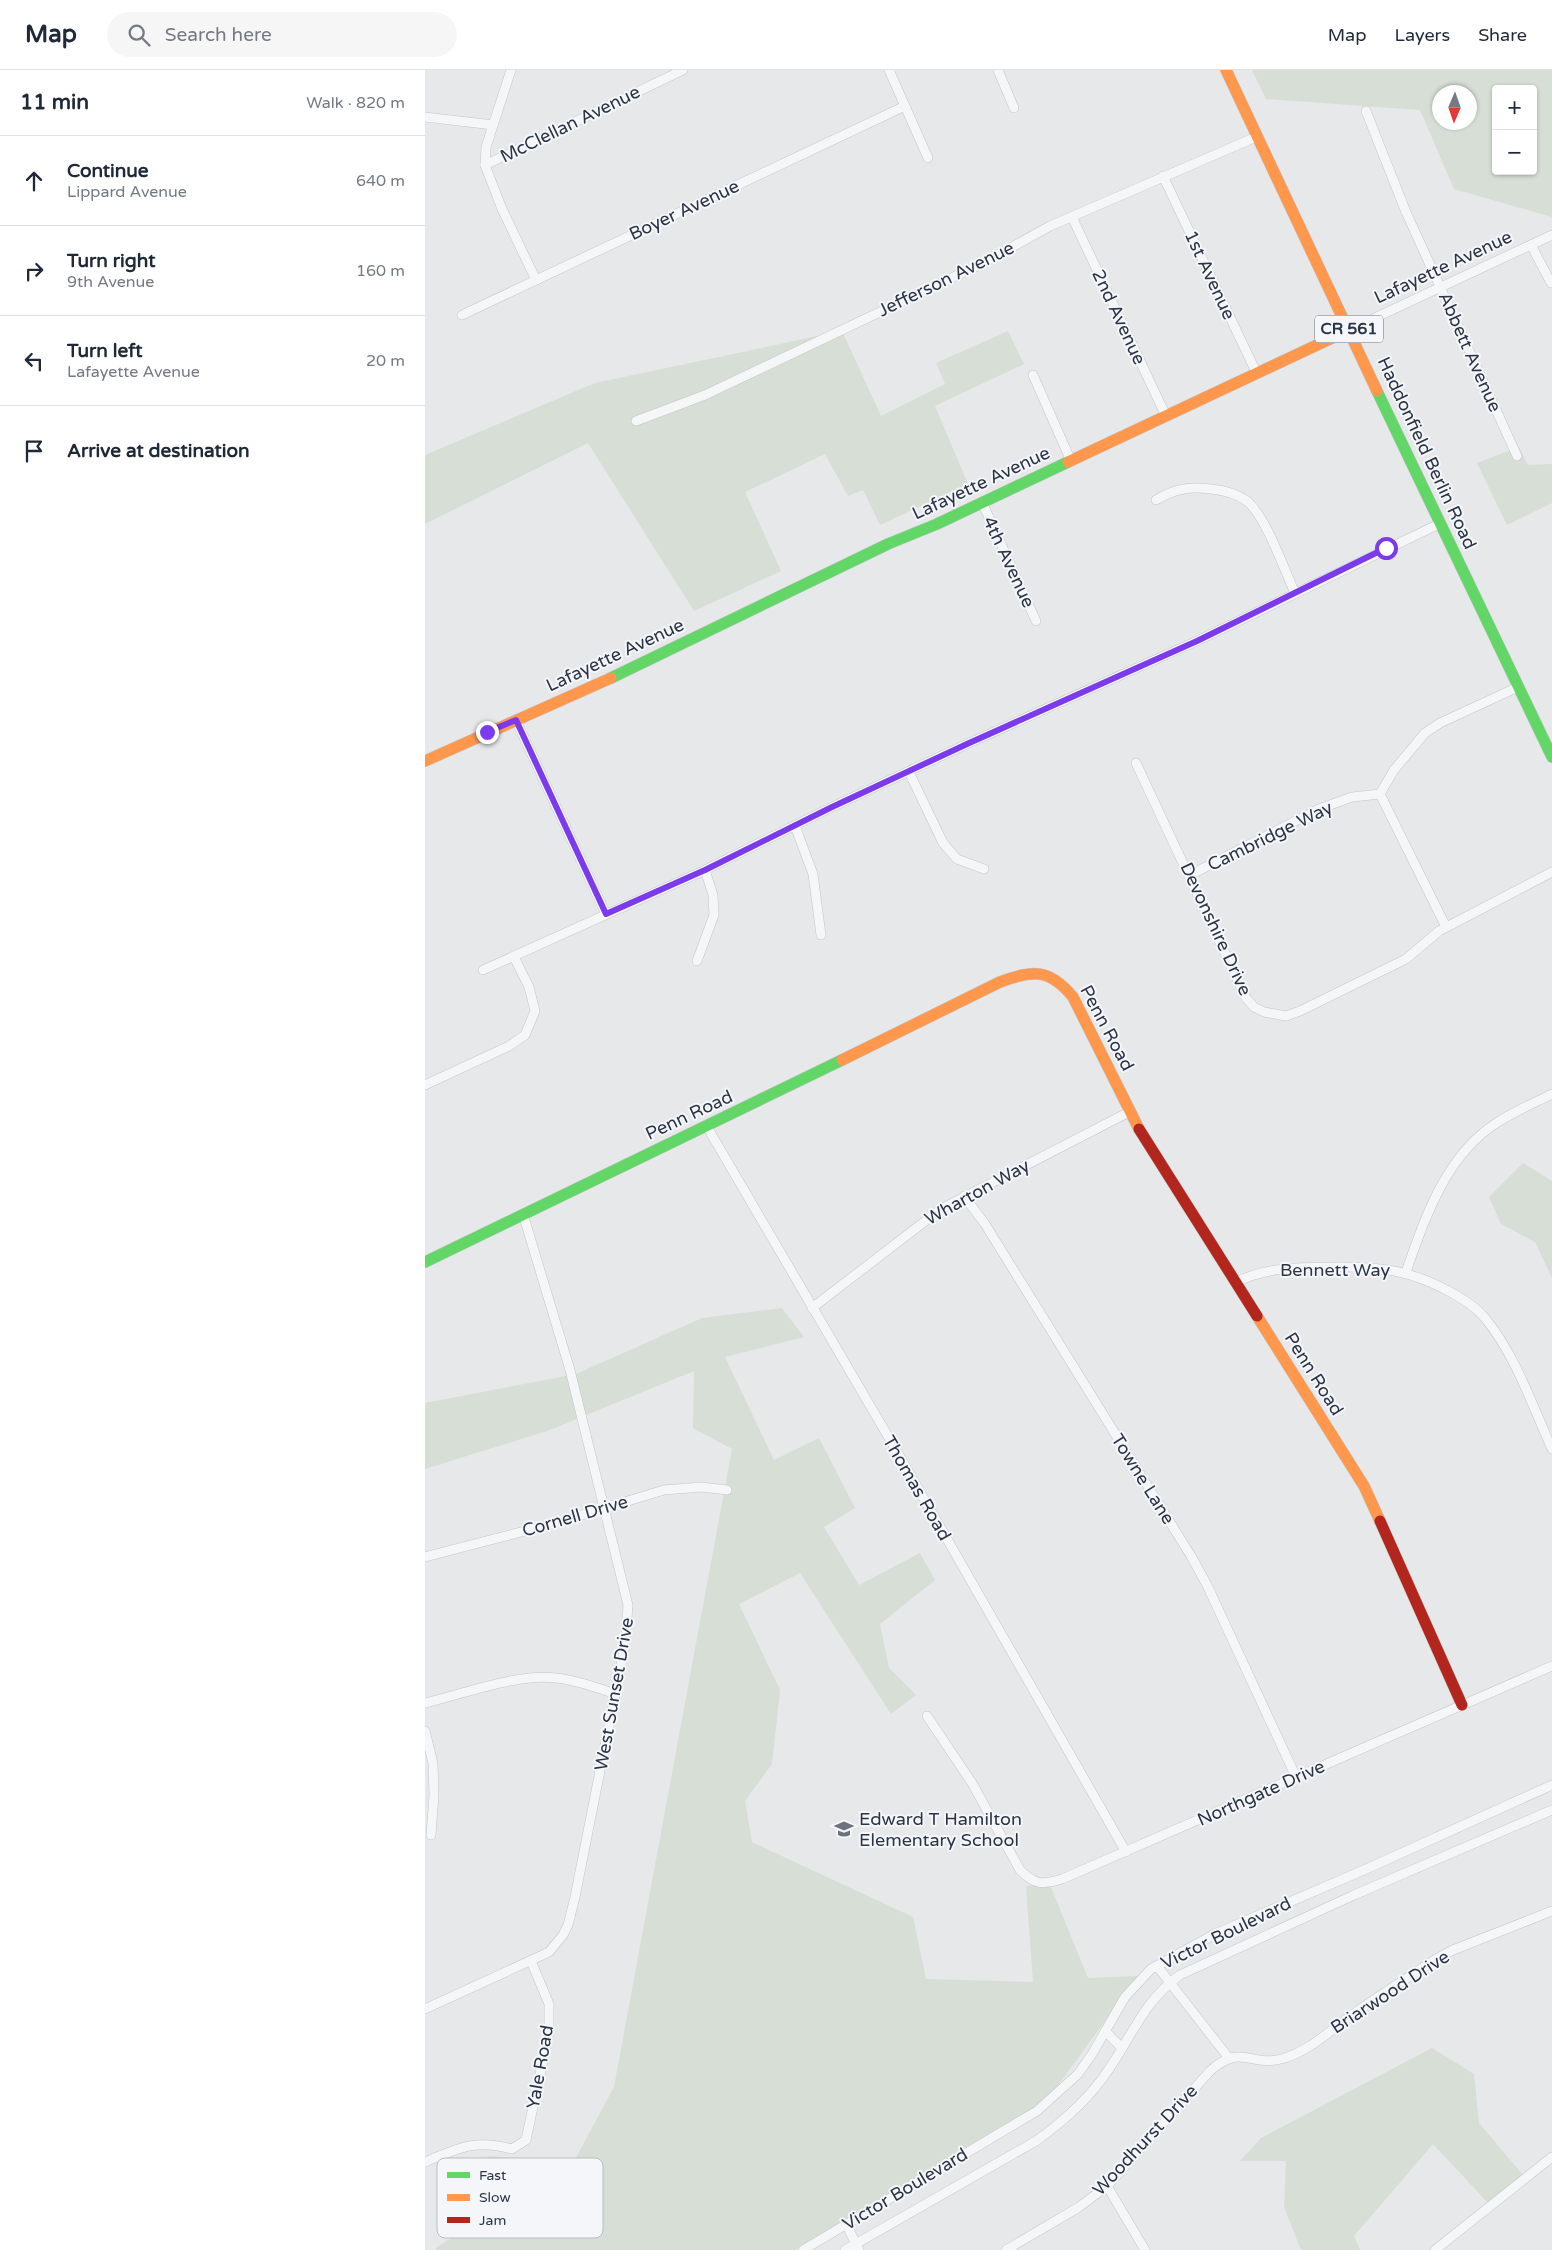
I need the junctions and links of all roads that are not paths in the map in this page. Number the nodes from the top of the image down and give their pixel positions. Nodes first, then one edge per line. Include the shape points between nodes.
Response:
1 (511, 70) edge
2 (683, 70) edge
3 (889, 70) edge
4 (998, 70) edge
5 (1226, 70) edge
6 (905, 106) junction
7 (1014, 108) dead end
8 (1365, 111) dead end
9 (425, 116) edge
10 (493, 126) junction
11 (1256, 137) junction
12 (928, 158) dead end
13 (485, 165) junction
14 (1163, 176) junction
15 (1072, 217) junction
16 (1552, 235) edge
17 (1531, 245) junction
18 (536, 280) junction
19 (1551, 283) dead end
20 (1440, 287) junction
21 (463, 315) dead end
22 (1349, 330) junction
23 (1257, 374) junction
24 (1033, 375) dead end
25 (1167, 416) junction
26 (636, 422) dead end
27 (1517, 456) dead end
28 (1071, 461) junction
29 (1156, 500) dead end
30 (982, 502) junction
31 (1441, 523) junction
32 (1295, 592) junction
33 (1036, 621) dead end
34 (1518, 687) junction
35 (516, 720) junction
36 (1552, 757) edge
37 (426, 759) edge
38 (1136, 763) dead end
39 (909, 772) junction
40 (1380, 794) junction
41 (795, 826) junction
42 (984, 869) dead end
43 (705, 870) junction
44 (1552, 872) edge
45 (1190, 875) junction
46 (606, 914) junction
47 (1446, 927) junction
48 (821, 935) dead end
49 (514, 957) junction
50 (697, 961) dead end
51 (483, 970) dead end
52 (425, 1085) edge
53 (1552, 1094) edge
54 (1129, 1112) junction
55 (706, 1126) junction
56 (964, 1196) junction
57 (523, 1214) junction
58 (425, 1262) edge
59 (1406, 1272) junction
60 (1236, 1282) junction
61 (812, 1308) junction
62 (1552, 1449) edge
63 (727, 1490) dead end
64 (605, 1508) junction
65 (425, 1557) edge
66 (1552, 1666) edge
67 (616, 1694) junction
68 (425, 1703) edge
69 (1462, 1706) junction
70 (927, 1716) dead end
71 (425, 1731) edge
72 (1296, 1778) junction
73 (1552, 1784) edge
74 (1552, 1810) edge
75 (431, 1835) dead end
76 (1125, 1852) junction
77 (1552, 1911) edge
78 (531, 1961) junction
79 (1157, 1966) junction
80 (1170, 1982) junction
81 (425, 2010) edge
82 (1105, 2031) junction
83 (1122, 2048) junction
84 (1228, 2057) junction
85 (1552, 2157) edge
86 (425, 2162) edge
87 (1107, 2186) junction
88 (846, 2224) junction
89 (857, 2247) edge
90 (803, 2250) edge
91 (845, 2250) edge
92 (1007, 2250) edge
93 (1145, 2250) edge
94 (1435, 2250) edge

1 - 10 street
2 - 13 street, McClellan Avenue
3 - 6 street
4 - 7 street
5 - 11 street, CR 561
6 - 12 street
6 - 18 street, Boyer Avenue
8 - 20 street, Abbett Avenue
9 - 10 street
10 - 13 street
11 - 14 street, Jefferson Avenue
11 - 22 street, Haddonfield Berlin Road / CR 561
13 - 18 street
14 - 15 street, Jefferson Avenue
14 - 23 street, 1st Avenue
15 - 25 street, 2nd Avenue
15 - 26 street, Jefferson Avenue via 983,263 705,395
16 - 17 street, Lafayette Avenue
17 - 19 street
17 - 20 street, Lafayette Avenue
18 - 21 street, Boyer Avenue
20 - 22 street, Lafayette Avenue
20 - 27 street, Abbett Avenue
22 - 23 street, Lafayette Avenue
22 - 31 street, Haddonfield Berlin Road / CR 561
23 - 25 street, Lafayette Avenue
24 - 28 street
25 - 28 street, Lafayette Avenue
28 - 30 street, Lafayette Avenue
29 - 32 street via 1171,491 1199,488 1217,490 1245,500 1260,516
30 - 33 street, 4th Avenue
30 - 35 street, Lafayette Avenue via 613,678
31 - 32 street
31 - 34 street, Haddonfield Berlin Road / CR 561
32 - 39 street via 1197,641
34 - 36 street, Haddonfield Berlin Road / CR 561
34 - 40 street via 1425,733 1399,764
35 - 37 street, Lafayette Avenue
35 - 46 street
38 - 45 street, Devonshire Drive
39 - 41 street
39 - 42 street via 943,843 957,859
40 - 45 street, Cambridge Way via 1352,797 1319,809
40 - 47 street
41 - 43 street
41 - 48 street via 813,874
43 - 46 street
43 - 50 street via 713,895 714,915
44 - 47 street, Devonshire Drive
45 - 47 street, Devonshire Drive via 1247,998 1254,1007 1278,1015 1300,1011 1406,959
46 - 49 street
49 - 51 street
49 - 52 street via 529,987 535,1012 525,1035 509,1046
53 - 59 street via 1498,1122 1467,1148 1442,1184
54 - 55 street, Penn Road via 1073,997 1057,979 1038,973 1019,974 1000,982
54 - 56 street, Wharton Way
54 - 60 street, Penn Road
55 - 57 street, Penn Road
55 - 61 street, Thomas Road
56 - 61 street, Wharton Way via 941,1209
56 - 72 street, Towne Lane via 985,1224 1191,1556
57 - 58 street, Penn Road
57 - 64 street, West Sunset Drive via 570,1370
59 - 60 street, Bennett Way via 1351,1267 1276,1268
59 - 62 street, Bennett Way via 1435,1283 1469,1302 1484,1316 1514,1362
60 - 69 street, Penn Road via 1364,1486
61 - 76 street, Thomas Road
63 - 64 street, Cornell Drive via 684,1487
64 - 65 street, Cornell Drive
64 - 67 street, West Sunset Drive via 628,1605
66 - 69 street, Northgate Drive
67 - 68 street via 572,1681 540,1677
67 - 78 street, West Sunset Drive via 568,1925 549,1952
69 - 72 street, Northgate Drive
70 - 76 street, Northgate Drive via 972,1783 1020,1870 1029,1879 1038,1883 1063,1880
71 - 75 street via 433,1763
72 - 76 street, Northgate Drive
73 - 79 street, Victor Boulevard via 1215,1934
74 - 80 street, Victor Boulevard via 1354,1895 1195,1967
77 - 84 street, Briarwood Drive via 1436,1959 1312,2044 1289,2056 1279,2060
78 - 81 street, West Sunset Drive
78 - 86 street, Yale Road via 549,2004 549,2032 529,2133 522,2144 512,2149 474,2144
79 - 80 street
79 - 82 street, Victor Boulevard via 1125,1997
80 - 83 street, Victor Boulevard via 1148,2005
80 - 84 street
82 - 83 street
82 - 88 street, Victor Boulevard via 1078,2074 1037,2111
83 - 89 street, Victor Boulevard via 1099,2083 1053,2129
84 - 87 street, Woodhurst Drive via 1209,2070
85 - 94 street
87 - 92 street, Woodhurst Drive via 1079,2207
87 - 93 street
88 - 89 street
88 - 90 street, Victor Boulevard
89 - 91 street, Victor Boulevard

